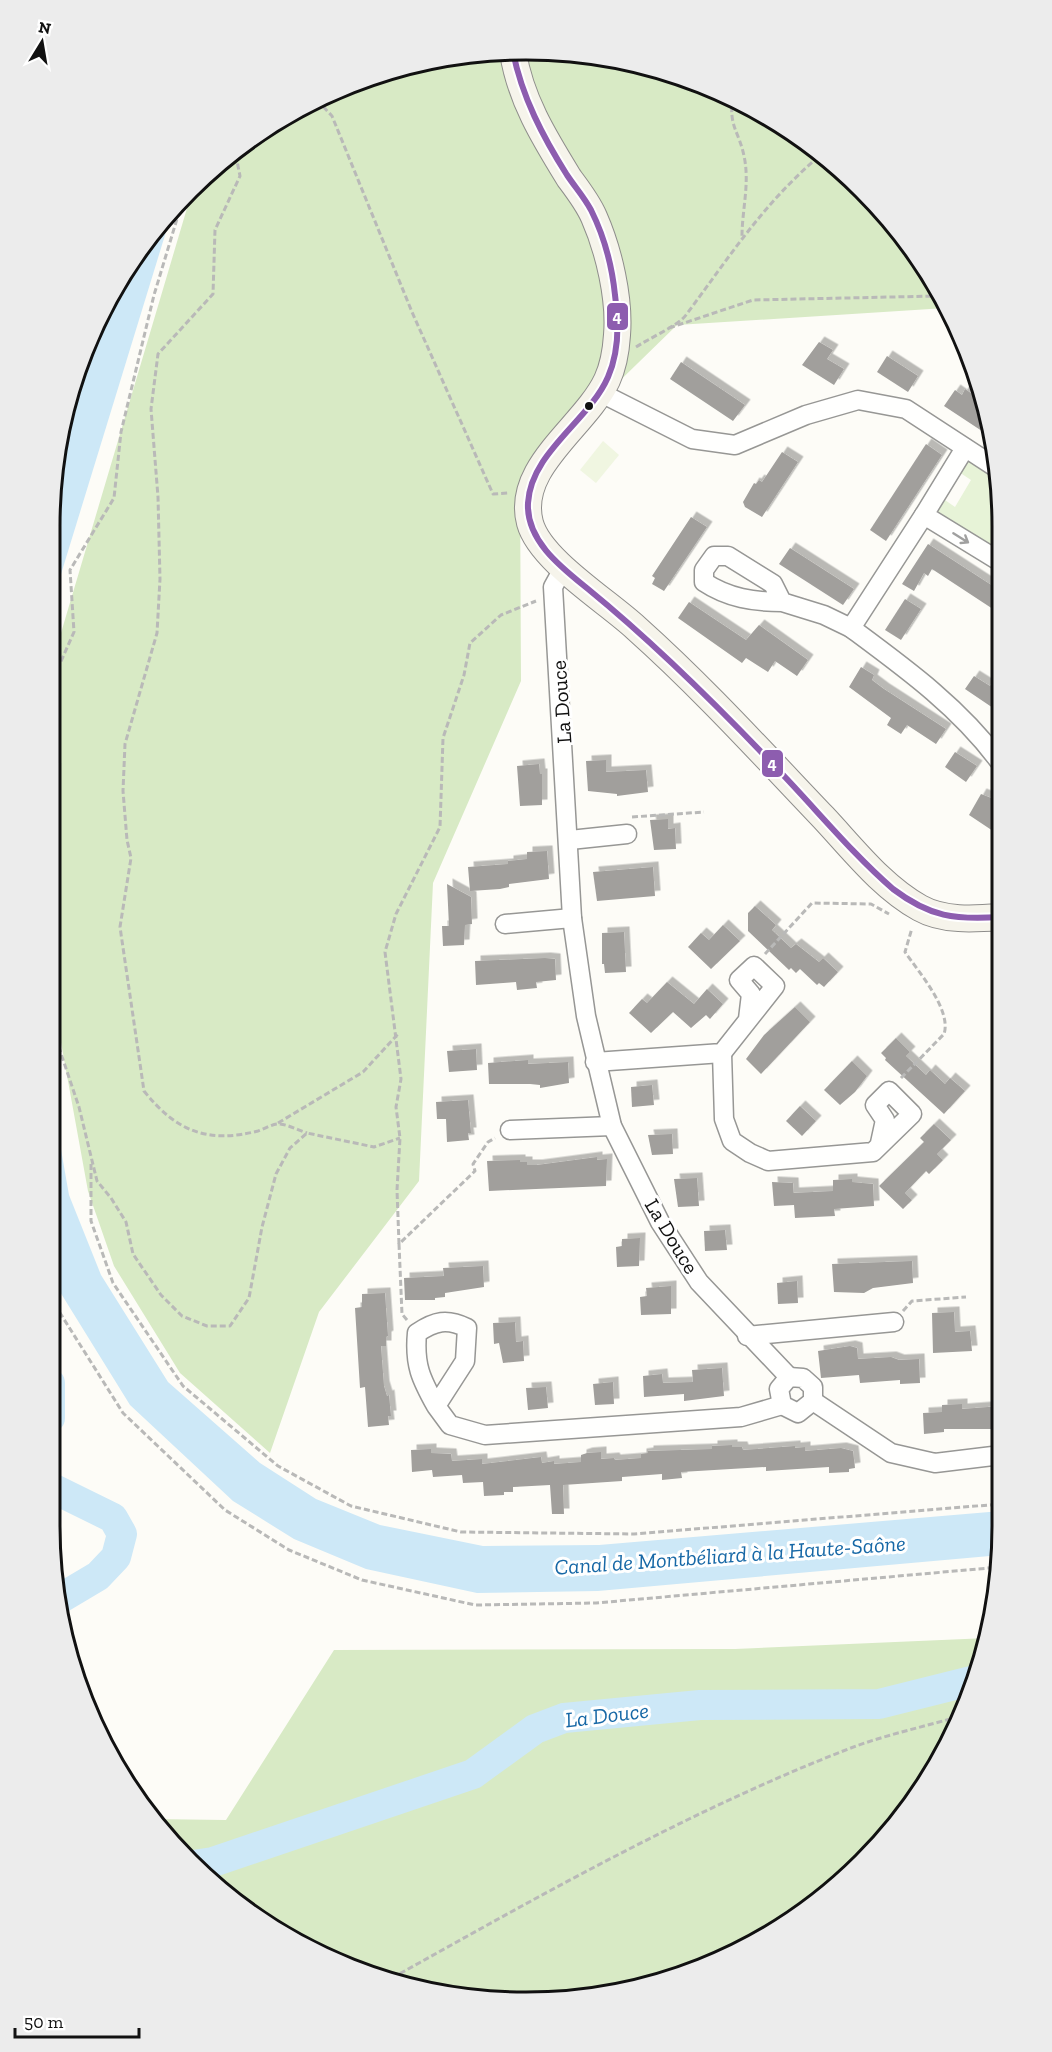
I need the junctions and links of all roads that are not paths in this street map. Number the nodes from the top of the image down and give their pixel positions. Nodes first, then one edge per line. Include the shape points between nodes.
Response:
1 (514, 60) edge
2 (599, 392) junction
3 (965, 448) junction
4 (987, 462) edge
5 (924, 515) junction
6 (992, 557) edge
7 (564, 567) junction
8 (782, 602) dead end
9 (851, 628) junction
10 (992, 751) edge
11 (627, 834) road end
12 (570, 840) junction
13 (992, 917) edge
14 (572, 918) junction
15 (505, 924) dead end
16 (754, 966) road end
17 (722, 1053) junction
18 (595, 1062) junction
19 (612, 1126) junction
20 (510, 1130) road end
21 (880, 1143) junction
22 (894, 1322) road end
23 (747, 1335) junction
24 (789, 1377) junction
25 (813, 1401) junction
26 (782, 1405) junction
27 (436, 1406) junction
28 (992, 1456) edge

1 - 2 street via 538,128 594,216 614,282 615,354
2 - 3 street via 692,439 724,444 735,445 806,415 858,400 906,409
2 - 7 street via 536,473 529,493 535,537
3 - 4 street
3 - 5 street
5 -> 6 street
5 - 9 street
7 - 12 street, La Douce via 554,587
7 - 13 street via 636,628 709,698 885,882 922,910 940,916
8 - 9 street
9 - 10 street via 928,685
11 - 12 street
12 - 14 street, La Douce
14 - 15 street
14 - 18 street, La Douce
16 - 17 street via 775,986
17 - 18 street
17 - 21 street via 724,1119 732,1141 750,1154 768,1161 873,1152
18 - 19 street, La Douce
19 - 20 street
19 - 23 street, La Douce via 660,1222 699,1282
21 - 21 street via 912,1114 889,1091 875,1105 885,1120
22 - 23 street
23 - 24 street, La Douce
24 - 25 street via 803,1378 813,1387
24 - 26 street via 779,1389
25 - 26 street via 798,1413
25 - 28 street via 891,1453 935,1463
26 - 27 street via 741,1417 485,1435 450,1425
27 - 27 street via 465,1361 467,1329 452,1321 432,1323 417,1333 419,1376

